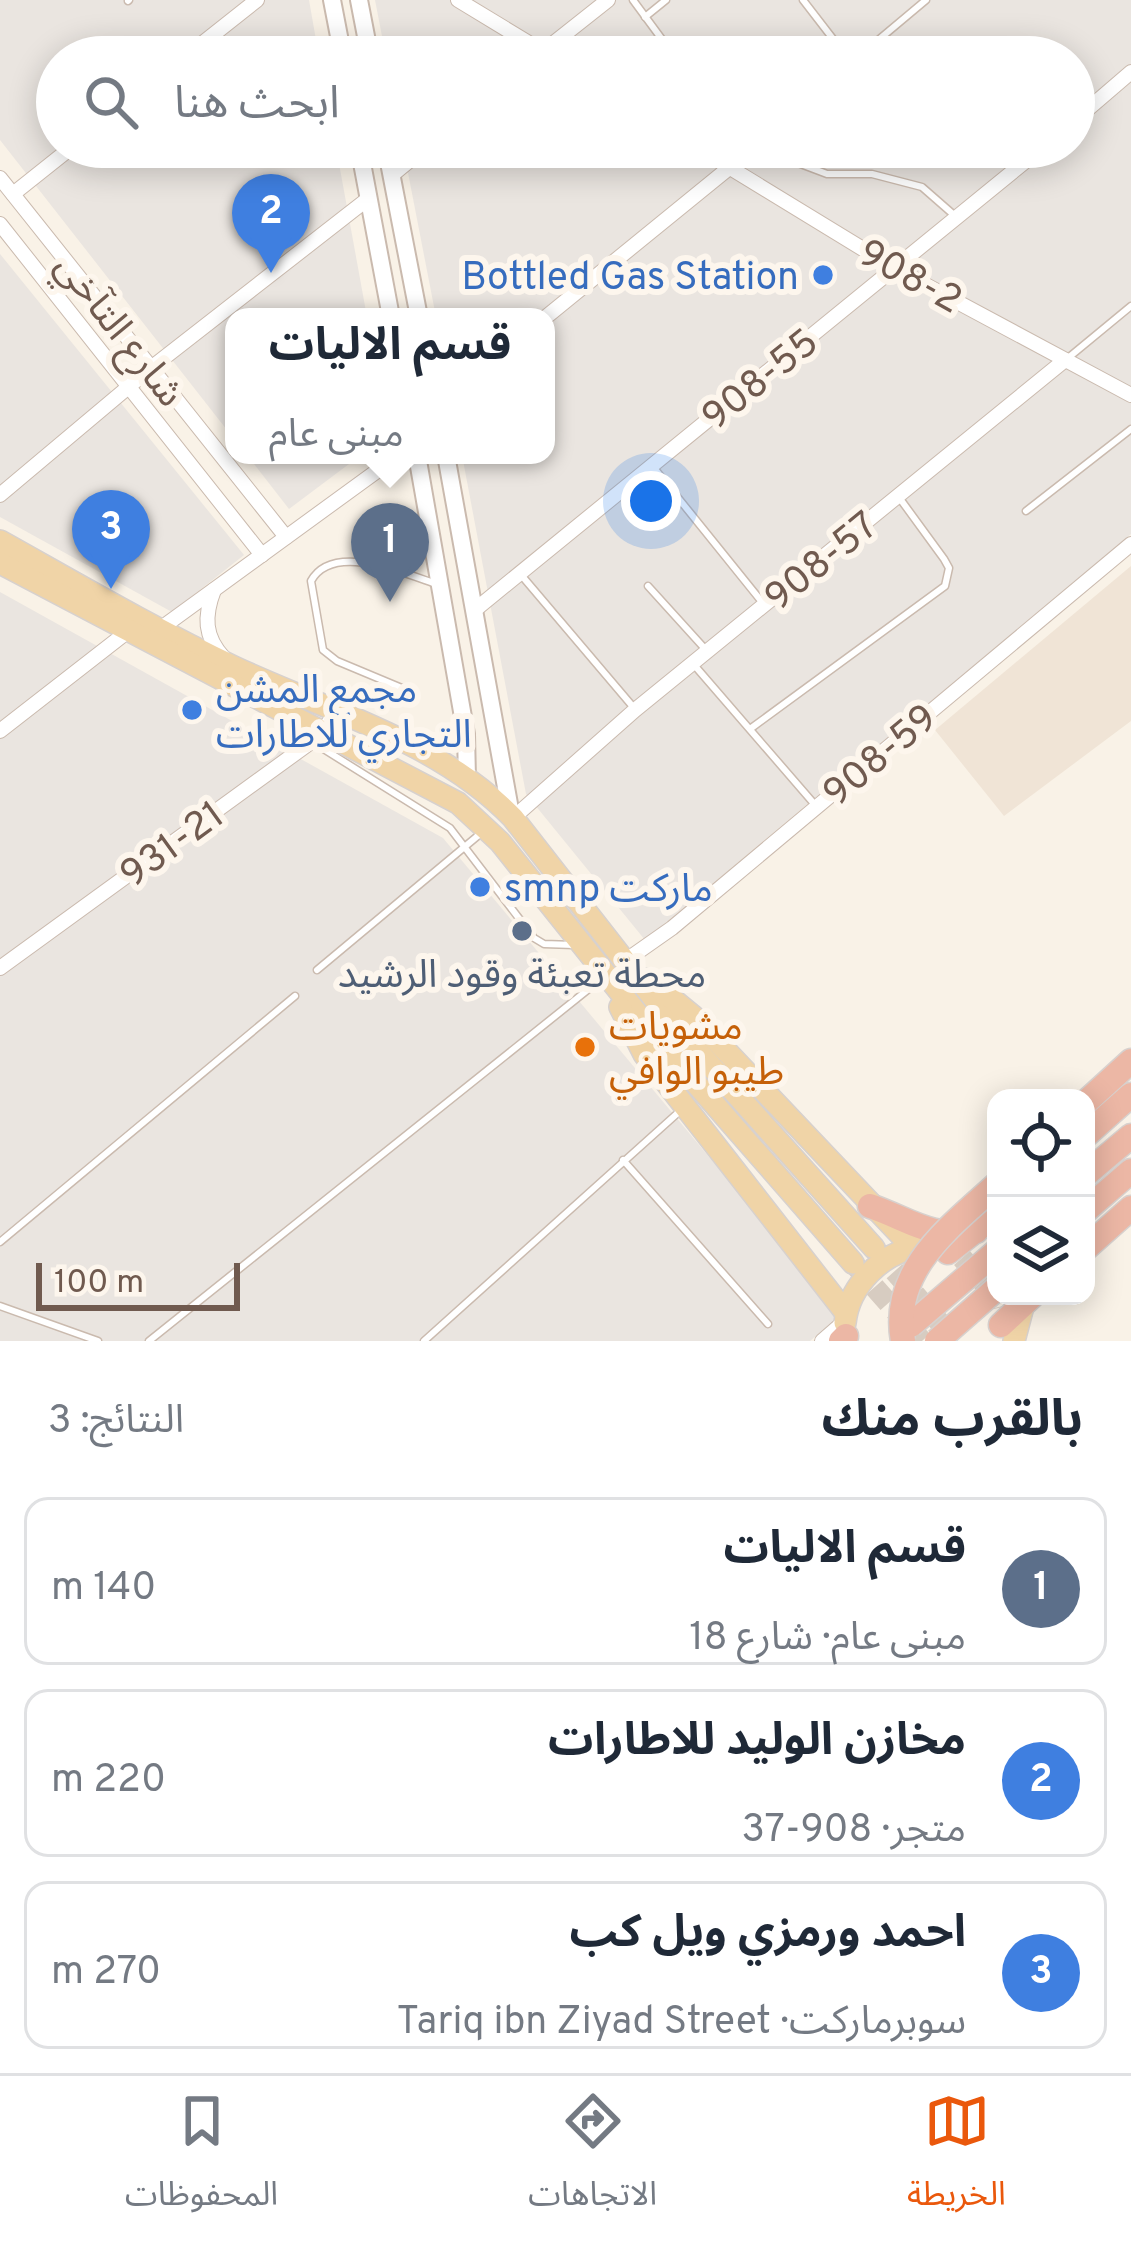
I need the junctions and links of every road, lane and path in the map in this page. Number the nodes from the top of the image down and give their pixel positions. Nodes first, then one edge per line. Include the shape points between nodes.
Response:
1 (257, 0) edge
2 (332, 0) edge
3 (359, 0) edge
4 (458, 0) edge
5 (608, 0) edge
6 (633, 0) edge
7 (666, 0) edge
8 (803, 0) edge
9 (926, 0) edge
10 (645, 16) junction
11 (212, 36) edge
12 (339, 36) edge
13 (366, 36) edge
14 (514, 36) edge
15 (566, 36) edge
16 (660, 36) edge
17 (831, 36) edge
18 (883, 36) edge
19 (1131, 72) edge
20 (1095, 103) edge
21 (46, 168) edge
22 (363, 168) edge
23 (390, 168) edge
24 (400, 168) edge
25 (729, 168) joint
26 (811, 168) edge
27 (1018, 168) edge
28 (392, 175) junction
29 (0, 178) edge
30 (13, 194) junction
31 (369, 198) junction
32 (957, 218) junction
33 (0, 224) edge
34 (894, 268) junction
35 (1131, 307) edge
36 (229, 308) edge
37 (390, 308) edge
38 (417, 308) edge
39 (555, 310) edge
40 (225, 311) edge
41 (1066, 360) junction
42 (152, 368) junction
43 (129, 387) junction
44 (1131, 395) edge
45 (1131, 429) edge
46 (225, 460) edge
47 (228, 464) edge
48 (387, 464) edge
49 (420, 464) edge
50 (448, 464) edge
51 (652, 466) junction
52 (0, 495) edge
53 (898, 496) junction
54 (1026, 511) dead end
55 (286, 537) junction
56 (0, 541) edge
57 (1131, 544) edge
58 (262, 555) junction
59 (0, 563) edge
60 (467, 565) junction
61 (520, 573) junction
62 (441, 578) junction
63 (648, 586) dead end
64 (215, 589) junction
65 (764, 605) junction
66 (476, 609) junction
67 (160, 629) junction
68 (128, 632) junction
69 (708, 651) junction
70 (693, 663) junction
71 (232, 666) junction
72 (404, 689) dead end
73 (635, 710) junction
74 (335, 712) junction
75 (750, 729) junction
76 (0, 731) edge
77 (317, 738) junction
78 (468, 750) junction
79 (445, 764) junction
80 (467, 778) junction
81 (817, 807) junction
82 (512, 817) junction
83 (487, 829) junction
84 (463, 848) junction
85 (582, 945) junction
86 (626, 962) junction
87 (0, 968) edge
88 (317, 970) dead end
89 (607, 977) junction
90 (295, 996) dead end
91 (668, 1035) junction
92 (1131, 1061) edge
93 (1095, 1094) edge
94 (1131, 1095) edge
95 (684, 1107) junction
96 (1095, 1127) edge
97 (1131, 1136) edge
98 (622, 1160) junction
99 (1095, 1166) edge
100 (1131, 1171) edge
101 (987, 1194) edge
102 (1095, 1202) edge
103 (870, 1206) junction
104 (1131, 1208) edge
105 (986, 1222) edge
106 (1095, 1240) edge
107 (0, 1241) edge
108 (874, 1247) tunnel mouth
109 (937, 1251) junction
110 (987, 1260) edge
111 (853, 1263) tunnel mouth
112 (0, 1306) edge
113 (1002, 1321) edge
114 (768, 1324) dead end
115 (841, 1332) edge
116 (900, 1337) edge
117 (98, 1341) edge
118 (149, 1341) edge
119 (424, 1341) edge
120 (937, 1341) edge

1 - 11 street
2 - 12 street
3 - 13 street
4 - 14 street
5 - 15 street
6 - 10 lane
7 - 10 lane
8 - 17 lane
9 - 18 lane
10 - 16 lane
19 - 20 street
21 - 30 street
22 - 31 street
23 - 28 street
24 - 28 street
25 - 34 street, 908-2
25 - 39 street
26 - 32 lane via 922,187
27 - 32 street, 908-55
28 - 38 street
29 - 30 street, شارع التآخي
30 - 42 street, شارع التآخي
31 - 36 street
31 - 37 street
32 - 34 street, 908-55
33 - 43 street, شارع التآخي
34 - 41 street, 908-2
34 - 51 street, 908-55
35 - 41 lane, 908-57
40 - 42 street
41 - 44 street, 908-2
41 - 53 street, 908-57
42 - 43 street
42 - 46 street, شارع التآخي
43 - 52 street
43 - 58 street, شارع التآخي
45 - 54 lane
47 - 55 street, شارع التآخي
48 - 55 street
49 - 62 street
50 - 60 street
51 - 61 street, 908-55
51 - 65 lane
53 - 65 street, 908-57
53 - 75 lane via 944,559 945,586
55 - 58 street
56 - 67 main road
57 - 81 street, 908-59
58 - 64 street
59 - 68 main road
60 - 62 street
60 - 66 street
61 - 66 street, 908-55
61 - 73 lane
62 - 72 lane via 372,563 331,564 310,581 323,650
62 - 78 street
63 - 69 lane
64 - 67 street
64 - 71 street via 208,634
65 - 69 street, 908-57
66 - 82 street
67 - 71 main road
68 - 76 street
68 - 77 main road
69 - 70 street, 908-57
70 - 73 street, 908-57
70 - 75 lane
71 - 74 main road
73 - 82 street, 908-57
74 - 77 street, 931-21
74 - 79 main road
75 - 81 lane
77 - 83 main road via 442,792
77 - 84 lane via 440,820
77 - 87 street, 931-21
78 - 79 main road
78 - 80 street
79 - 80 main road
80 - 82 main road
81 - 86 street, 908-59
82 - 86 main road
83 - 84 lane
83 - 85 main road
84 - 85 lane via 534,938
84 - 88 lane
85 - 89 main road
86 - 91 main road
86 - 103 main road via 693,1016
89 - 91 main road
89 - 95 main road via 644,1054
89 - 118 lane
90 - 107 lane
91 - 108 main road
91 - 111 main road
92 - 93 highway
94 - 96 highway
95 - 98 lane
95 - 115 main road
97 - 99 highway
98 - 114 lane
98 - 119 lane
100 - 102 highway
101 - 116 highway, bridge via 924,1254 903,1303
103 - 105 highway via 950,1235
103 - 109 main road
104 - 106 highway
105 - 109 highway
109 - 115 main road via 898,1251 854,1289
110 - 116 highway, bridge
112 - 117 lane
113 - 120 highway, bridge

